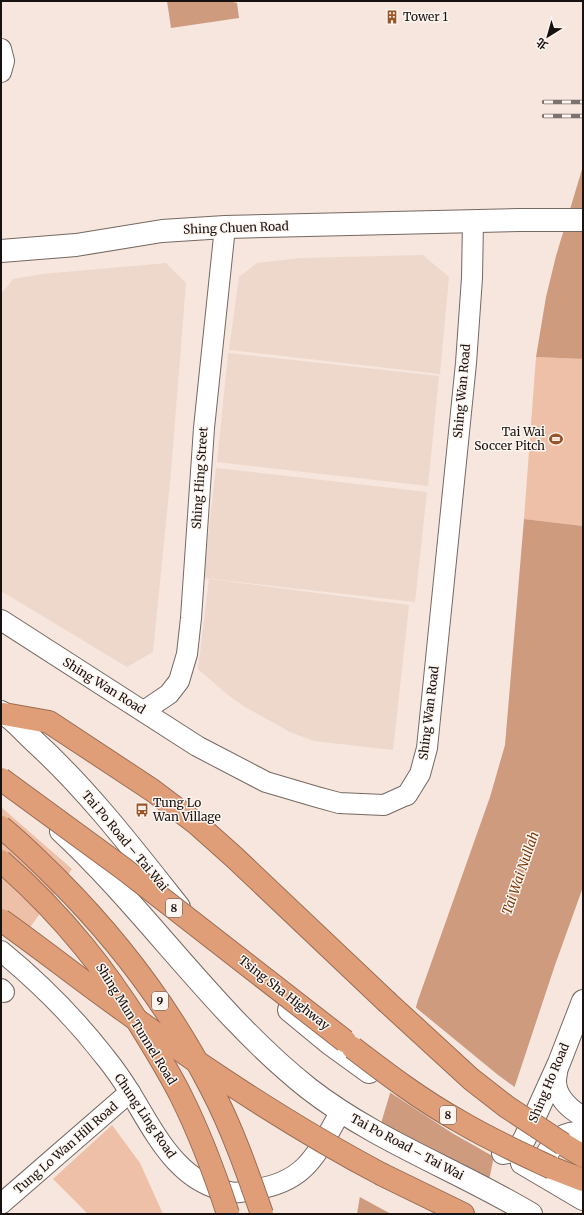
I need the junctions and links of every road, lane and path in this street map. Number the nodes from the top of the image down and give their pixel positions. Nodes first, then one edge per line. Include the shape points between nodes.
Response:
1 (1, 49) edge
2 (1, 72) edge
3 (583, 220) edge
4 (473, 221) junction
5 (225, 227) junction
6 (1, 251) edge
7 (1, 620) edge
8 (144, 711) junction
9 (2, 713) edge
10 (1, 779) edge
11 (1, 783) edge
12 (1, 827) edge
13 (1, 861) edge
14 (1, 920) edge
15 (1, 951) edge
16 (583, 1001) edge
17 (559, 1063) junction
18 (130, 1092) junction
19 (346, 1114) junction
20 (583, 1117) edge
21 (583, 1132) edge
22 (503, 1153) junction
23 (583, 1156) edge
24 (583, 1180) edge
25 (554, 1182) junction
26 (583, 1199) edge
27 (1, 1204) edge
28 (228, 1214) edge
29 (262, 1214) edge
30 (463, 1214) edge
31 (530, 1214) edge

1 - 2 street via 4,61
3 - 4 main road, Shing Chuen Road
4 - 5 main road, Shing Chuen Road
4 - 8 street, Shing Wan Road via 466,363 427,748 420,774 407,795 384,805 339,803 266,782 197,746
5 - 6 main road, Shing Chuen Road via 162,231 76,245
5 - 8 street, Shing Hing Street via 204,428 187,654 179,681 169,694
7 - 8 street, Shing Wan Road
9 - 22 main road, Tai Po Road – Tai Wai via 48,754 96,805 180,908 213,944 329,1043 391,1088
9 - 23 highway, bridge via 49,722 152,790 197,824 471,1079 536,1128
10 - 24 highway, Tsing Sha Highway / 8, bridge via 422,1099 487,1136 552,1168
11 - 19 main road, Tai Po Road – Tai Wai via 76,845 248,1034 310,1089
12 - 29 highway, 9, bridge via 88,911 160,1000 212,1089 235,1141
13 - 28 highway, Shing Mun Tunnel Road, bridge via 32,889 82,942 125,1002 181,1095 203,1143
14 - 30 highway, bridge via 129,1015 266,1107 364,1165
15 - 18 street, Chung Ling Road via 27,972 72,1017
16 - 17 main road, Shing Ho Road
17 - 20 street via 556,1081 559,1094 567,1107
17 - 22 main road, Shing Ho Road via 521,1146 513,1152
18 - 19 street, Chung Ling Road via 163,1146 186,1173 207,1186 232,1193 267,1188 293,1178 310,1163
18 - 27 street, Tung Lo Wan Hill Road
19 - 31 main road, Tai Po Road – Tai Wai via 389,1140
21 - 25 main road via 569,1134 549,1151 545,1160 546,1169
22 - 25 main road, Tai Po Road – Tai Wai
25 - 26 main road, Tai Po Road – Tai Wai

